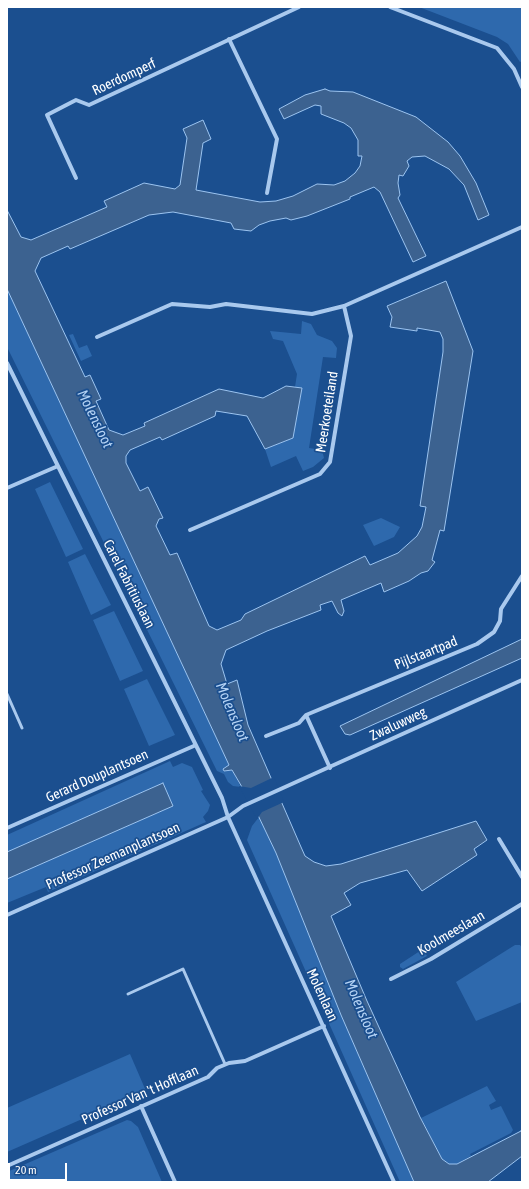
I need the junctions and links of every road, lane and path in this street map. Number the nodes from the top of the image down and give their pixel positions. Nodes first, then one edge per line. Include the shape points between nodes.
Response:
1 (299, 7) edge
2 (390, 7) edge
3 (230, 39) junction
4 (522, 87) edge
5 (76, 178) dead end
6 (267, 193) dead end
7 (522, 227) edge
8 (344, 306) junction
9 (97, 337) dead end
10 (7, 363) edge
11 (58, 466) junction
12 (7, 488) edge
13 (190, 530) dead end
14 (522, 576) edge
15 (522, 680) edge
16 (7, 694) edge
17 (306, 715) junction
18 (22, 728) dead end
19 (266, 736) dead end
20 (196, 745) junction
21 (330, 768) junction
22 (243, 806) joint
23 (228, 817) junction
24 (7, 828) edge
25 (499, 839) dead end
26 (522, 877) edge
27 (522, 904) edge
28 (7, 915) edge
29 (391, 979) dead end
30 (128, 994) dead end
31 (324, 1026) junction
32 (225, 1064) junction
33 (141, 1106) junction
34 (7, 1166) edge
35 (175, 1182) edge
36 (394, 1182) edge

1 - 3 street, Roerdomperf
2 - 4 street via 497,48 514,69
3 - 5 street, Roerdomperf via 89,105 76,100 46,115
3 - 6 street via 276,139
7 - 8 street
8 - 9 street via 312,314 226,304 210,307 172,304
8 - 13 street, Meerkoeteiland via 351,336 330,462 320,474
10 - 11 street, Carel Fabritiuslaan
11 - 12 street
11 - 20 street, Carel Fabritiuslaan
14 - 17 street, Pijlstaartpad via 501,609 500,621 494,632 477,644
15 - 21 street, Zwaluwweg
16 - 18 lane
17 - 19 street, Pijlstaartpad via 299,723
17 - 21 street
20 - 23 street, Carel Fabritiuslaan via 222,798
20 - 24 street, Gerard Douplantsoen
21 - 22 street, Zwaluwweg
22 - 23 street, Professor Zeemanplantsoen
23 - 28 street, Professor Zeemanplantsoen
23 - 31 street, Molenlaan
25 - 26 street
27 - 29 street, Koolmeeslaan via 431,959
30 - 32 lane via 183,969
31 - 32 street, Professor Van 't Hofflaan via 245,1061
31 - 36 street, Molenlaan
32 - 33 street, Professor Van 't Hofflaan via 208,1077
33 - 34 street, Professor Van 't Hofflaan
33 - 35 street

